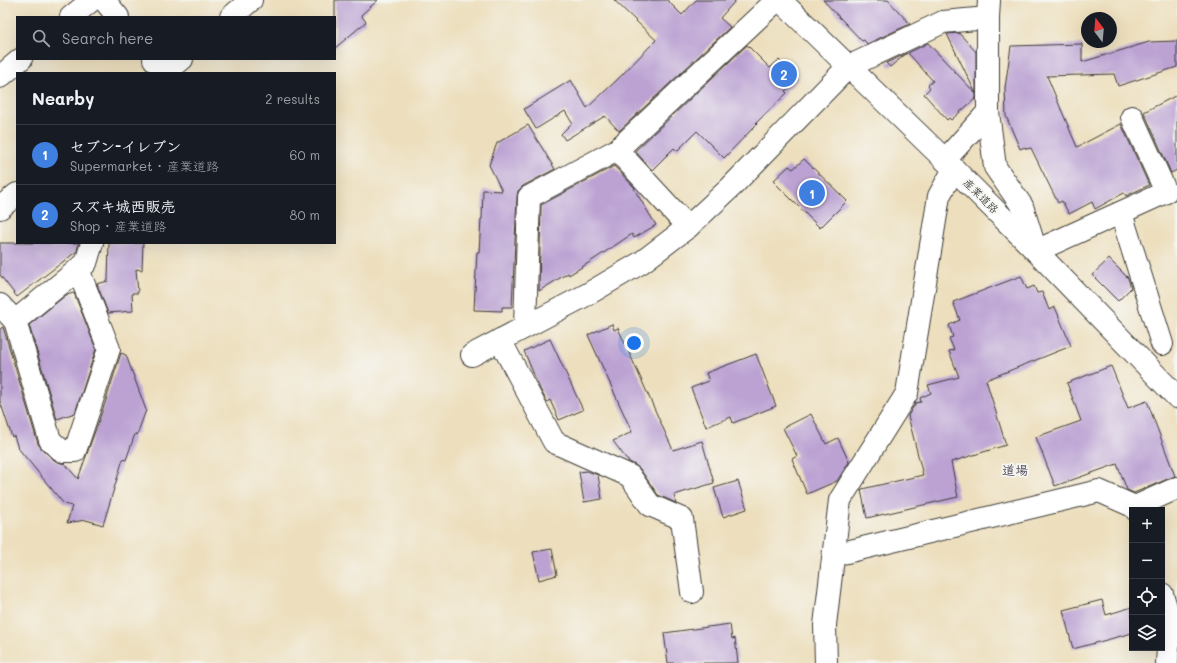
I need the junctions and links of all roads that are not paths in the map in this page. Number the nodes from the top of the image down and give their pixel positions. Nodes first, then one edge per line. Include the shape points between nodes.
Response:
1 (92, 0) edge
2 (104, 0) edge
3 (251, 0) edge
4 (777, 0) edge
5 (780, 0) edge
6 (988, 9) edge
7 (73, 16) edge
8 (117, 16) edge
9 (232, 16) edge
10 (20, 60) edge
11 (155, 60) edge
12 (181, 60) edge
13 (848, 67) junction
14 (164, 72) edge
15 (166, 72) edge
16 (0, 77) edge
17 (988, 112) junction
18 (1132, 117) dead end
19 (617, 150) junction
20 (950, 165) junction
21 (16, 195) edge
22 (0, 208) edge
23 (1121, 213) junction
24 (688, 227) junction
25 (92, 244) edge
26 (1036, 251) junction
27 (78, 269) junction
28 (0, 305) edge
29 (15, 321) junction
30 (525, 327) junction
31 (500, 340) junction
32 (1170, 341) edge
33 (472, 355) dead end
34 (1138, 356) junction
35 (1177, 396) edge
36 (1177, 488) edge
37 (1131, 507) edge
38 (1139, 507) edge
39 (834, 555) junction
40 (692, 592) dead end
41 (1165, 604) edge
42 (826, 663) edge
43 (1167, 663) edge

1 - 7 street
2 - 8 street
3 - 9 street
4 - 19 street
5 - 13 street, 産業道路
6 - 13 street via 943,22
6 - 17 street
10 - 16 street
11 - 14 street
12 - 15 street
13 - 20 street, 産業道路
13 - 24 street via 732,187
17 - 20 street
17 - 26 street via 995,167 1022,206
18 - 23 street via 1166,192
19 - 24 street
19 - 30 street via 529,197
20 - 26 street, 産業道路
20 - 39 street via 939,196 907,393 840,500
21 - 22 street
23 - 26 street
23 - 32 street
24 - 30 street via 642,262
25 - 27 street via 86,263
26 - 34 street, 産業道路
27 - 29 street
27 - 29 street via 109,349 75,451 62,451 50,440
28 - 29 street
30 - 31 street
31 - 33 street
31 - 40 street via 554,442 630,476 650,505 682,519
32 - 34 street
34 - 35 street, 産業道路
36 - 38 street
37 - 39 street via 1099,491
39 - 42 street via 825,625
41 - 43 street via 1170,620

